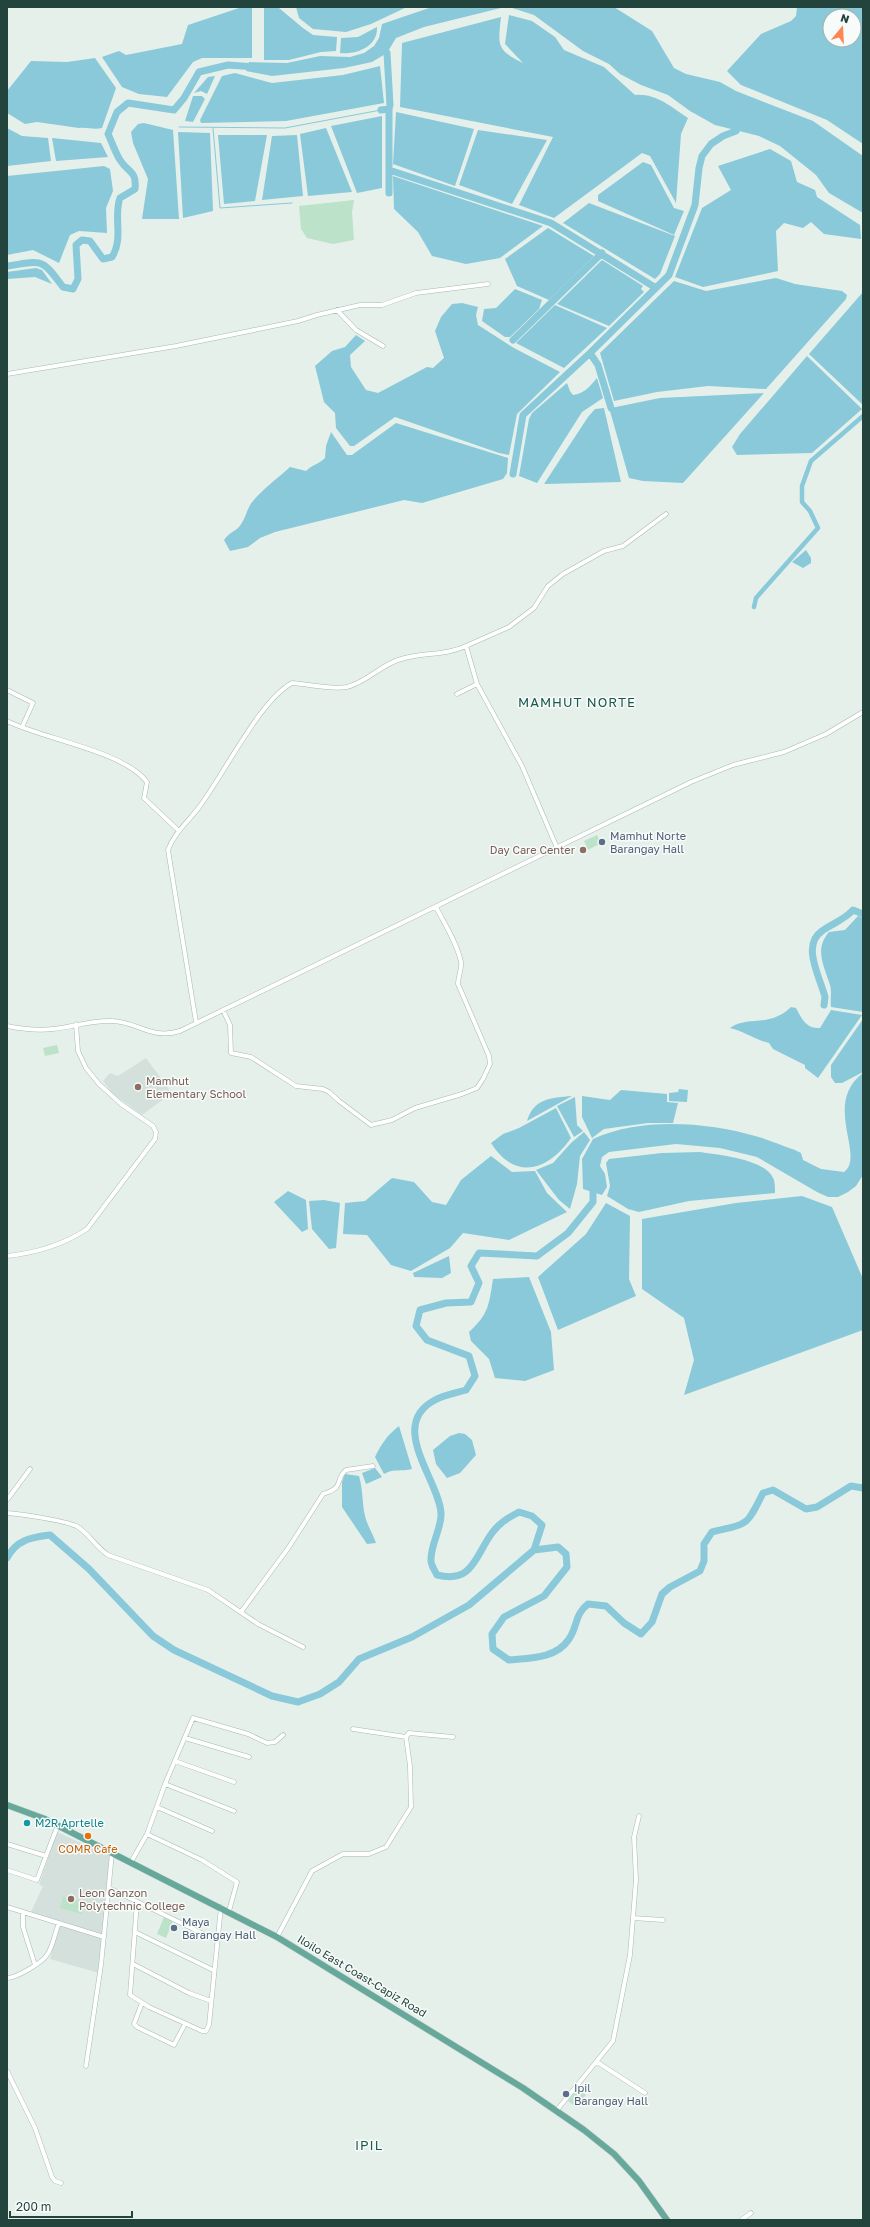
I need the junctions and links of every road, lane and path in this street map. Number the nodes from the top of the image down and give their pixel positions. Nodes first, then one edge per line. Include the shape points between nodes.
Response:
1 (488, 284) dead end
2 (337, 310) junction
3 (383, 346) dead end
4 (7, 374) edge
5 (666, 514) dead end
6 (466, 646) junction
7 (477, 684) junction
8 (7, 690) edge
9 (456, 694) dead end
10 (863, 712) edge
11 (7, 721) edge
12 (22, 727) junction
13 (179, 831) junction
14 (557, 848) junction
15 (436, 907) junction
16 (223, 1010) junction
17 (196, 1022) junction
18 (76, 1024) junction
19 (7, 1026) edge
20 (7, 1256) edge
21 (372, 1466) dead end
22 (30, 1469) dead end
23 (7, 1500) edge
24 (7, 1513) edge
25 (241, 1612) junction
26 (303, 1647) dead end
27 (353, 1729) dead end
28 (283, 1735) dead end
29 (406, 1737) junction
30 (453, 1737) dead end
31 (185, 1738) junction
32 (249, 1757) dead end
33 (175, 1761) junction
34 (234, 1782) dead end
35 (165, 1784) junction
36 (7, 1805) edge
37 (157, 1807) junction
38 (234, 1811) dead end
39 (639, 1816) dead end
40 (58, 1825) junction
41 (212, 1831) dead end
42 (147, 1834) junction
43 (7, 1844) edge
44 (112, 1852) junction
45 (46, 1856) junction
46 (131, 1862) junction
47 (7, 1870) edge
48 (109, 1888) junction
49 (137, 1902) junction
50 (7, 1907) edge
51 (221, 1907) junction
52 (229, 1911) junction
53 (23, 1912) junction
54 (633, 1918) junction
55 (663, 1920) dead end
56 (59, 1923) junction
57 (135, 1932) junction
58 (104, 1937) junction
59 (277, 1937) junction
60 (216, 1940) junction
61 (133, 1964) junction
62 (35, 1965) junction
63 (213, 1970) junction
64 (7, 1978) edge
65 (211, 2001) junction
66 (142, 2003) junction
67 (185, 2024) junction
68 (596, 2062) junction
69 (86, 2066) dead end
70 (7, 2071) edge
71 (645, 2093) dead end
72 (557, 2110) junction
73 (61, 2183) dead end
74 (751, 2213) dead end
75 (667, 2220) edge
76 (741, 2220) edge

1 - 2 street via 416,293 382,305 360,305
2 - 3 street via 356,330
2 - 4 street via 298,321 176,346
5 - 6 street via 623,546 604,551 563,574 548,586 534,608 509,627
6 - 7 street
6 - 13 street via 451,653 418,654 399,659 348,686 292,683 284,687 249,730 204,799
7 - 9 street
7 - 14 street via 522,766
8 - 12 street via 33,703
10 - 14 street via 826,734 784,752 716,771
11 - 12 street
12 - 13 street via 123,762 147,782 144,798
13 - 17 street via 168,850
14 - 15 street
15 - 16 street
15 - 16 street via 456,945 461,964 458,984 489,1056 490,1064 477,1088 415,1108 392,1120 371,1125 330,1092 296,1086 252,1057 231,1053 230,1025
16 - 17 street
17 - 18 street via 180,1031 162,1035 132,1024 112,1021
18 - 19 street via 53,1029 26,1030
18 - 20 street via 78,1051 86,1068 121,1104 153,1126 156,1132 155,1139 87,1229 77,1236 34,1253
21 - 25 street via 346,1470 343,1472 340,1485 323,1494 289,1547
22 - 23 street
24 - 25 street via 78,1527 97,1547 108,1554 197,1586
25 - 26 street via 258,1624
27 - 29 street
28 - 31 street via 275,1742 267,1743 248,1734 193,1718
29 - 30 street via 409,1733
29 - 59 street via 411,1802 409,1811 386,1847 369,1854 343,1854 312,1871
31 - 32 street
31 - 33 street
33 - 34 street
33 - 35 street
35 - 37 street
35 - 38 street
36 - 40 main road, Iloilo East Coast-Capiz Road
37 - 41 street
37 - 42 street
39 - 54 street via 634,1837 636,1880
40 - 44 main road, Iloilo East Coast-Capiz Road
40 - 45 street
42 - 46 street
42 - 52 street via 202,1860 237,1882
43 - 45 street
44 - 46 main road, Iloilo East Coast-Capiz Road
44 - 48 street
45 - 47 street via 37,1880
46 - 51 main road, Iloilo East Coast-Capiz Road
48 - 49 street
48 - 58 street
49 - 57 street
49 - 60 street
50 - 53 street
51 - 52 main road, Iloilo East Coast-Capiz Road
51 - 60 street
52 - 59 main road, Iloilo East Coast-Capiz Road
53 - 56 street
53 - 62 street via 23,1927
54 - 55 street
54 - 68 street via 630,1955 616,2030 611,2045
56 - 58 street
56 - 62 street via 47,1955
57 - 61 street
57 - 63 street
58 - 69 street
59 - 72 main road, Iloilo East Coast-Capiz Road
60 - 63 street
61 - 65 street via 189,1993
61 - 66 street via 130,1995
62 - 64 street via 12,1978
63 - 65 street
65 - 67 street via 210,2025 206,2031
66 - 67 street
66 - 67 street via 134,2024 136,2027 174,2045
68 - 71 street
68 - 72 street
70 - 73 street via 35,2128 52,2177
72 - 75 main road, Iloilo East Coast-Capiz Road via 614,2154 639,2181
74 - 76 street

